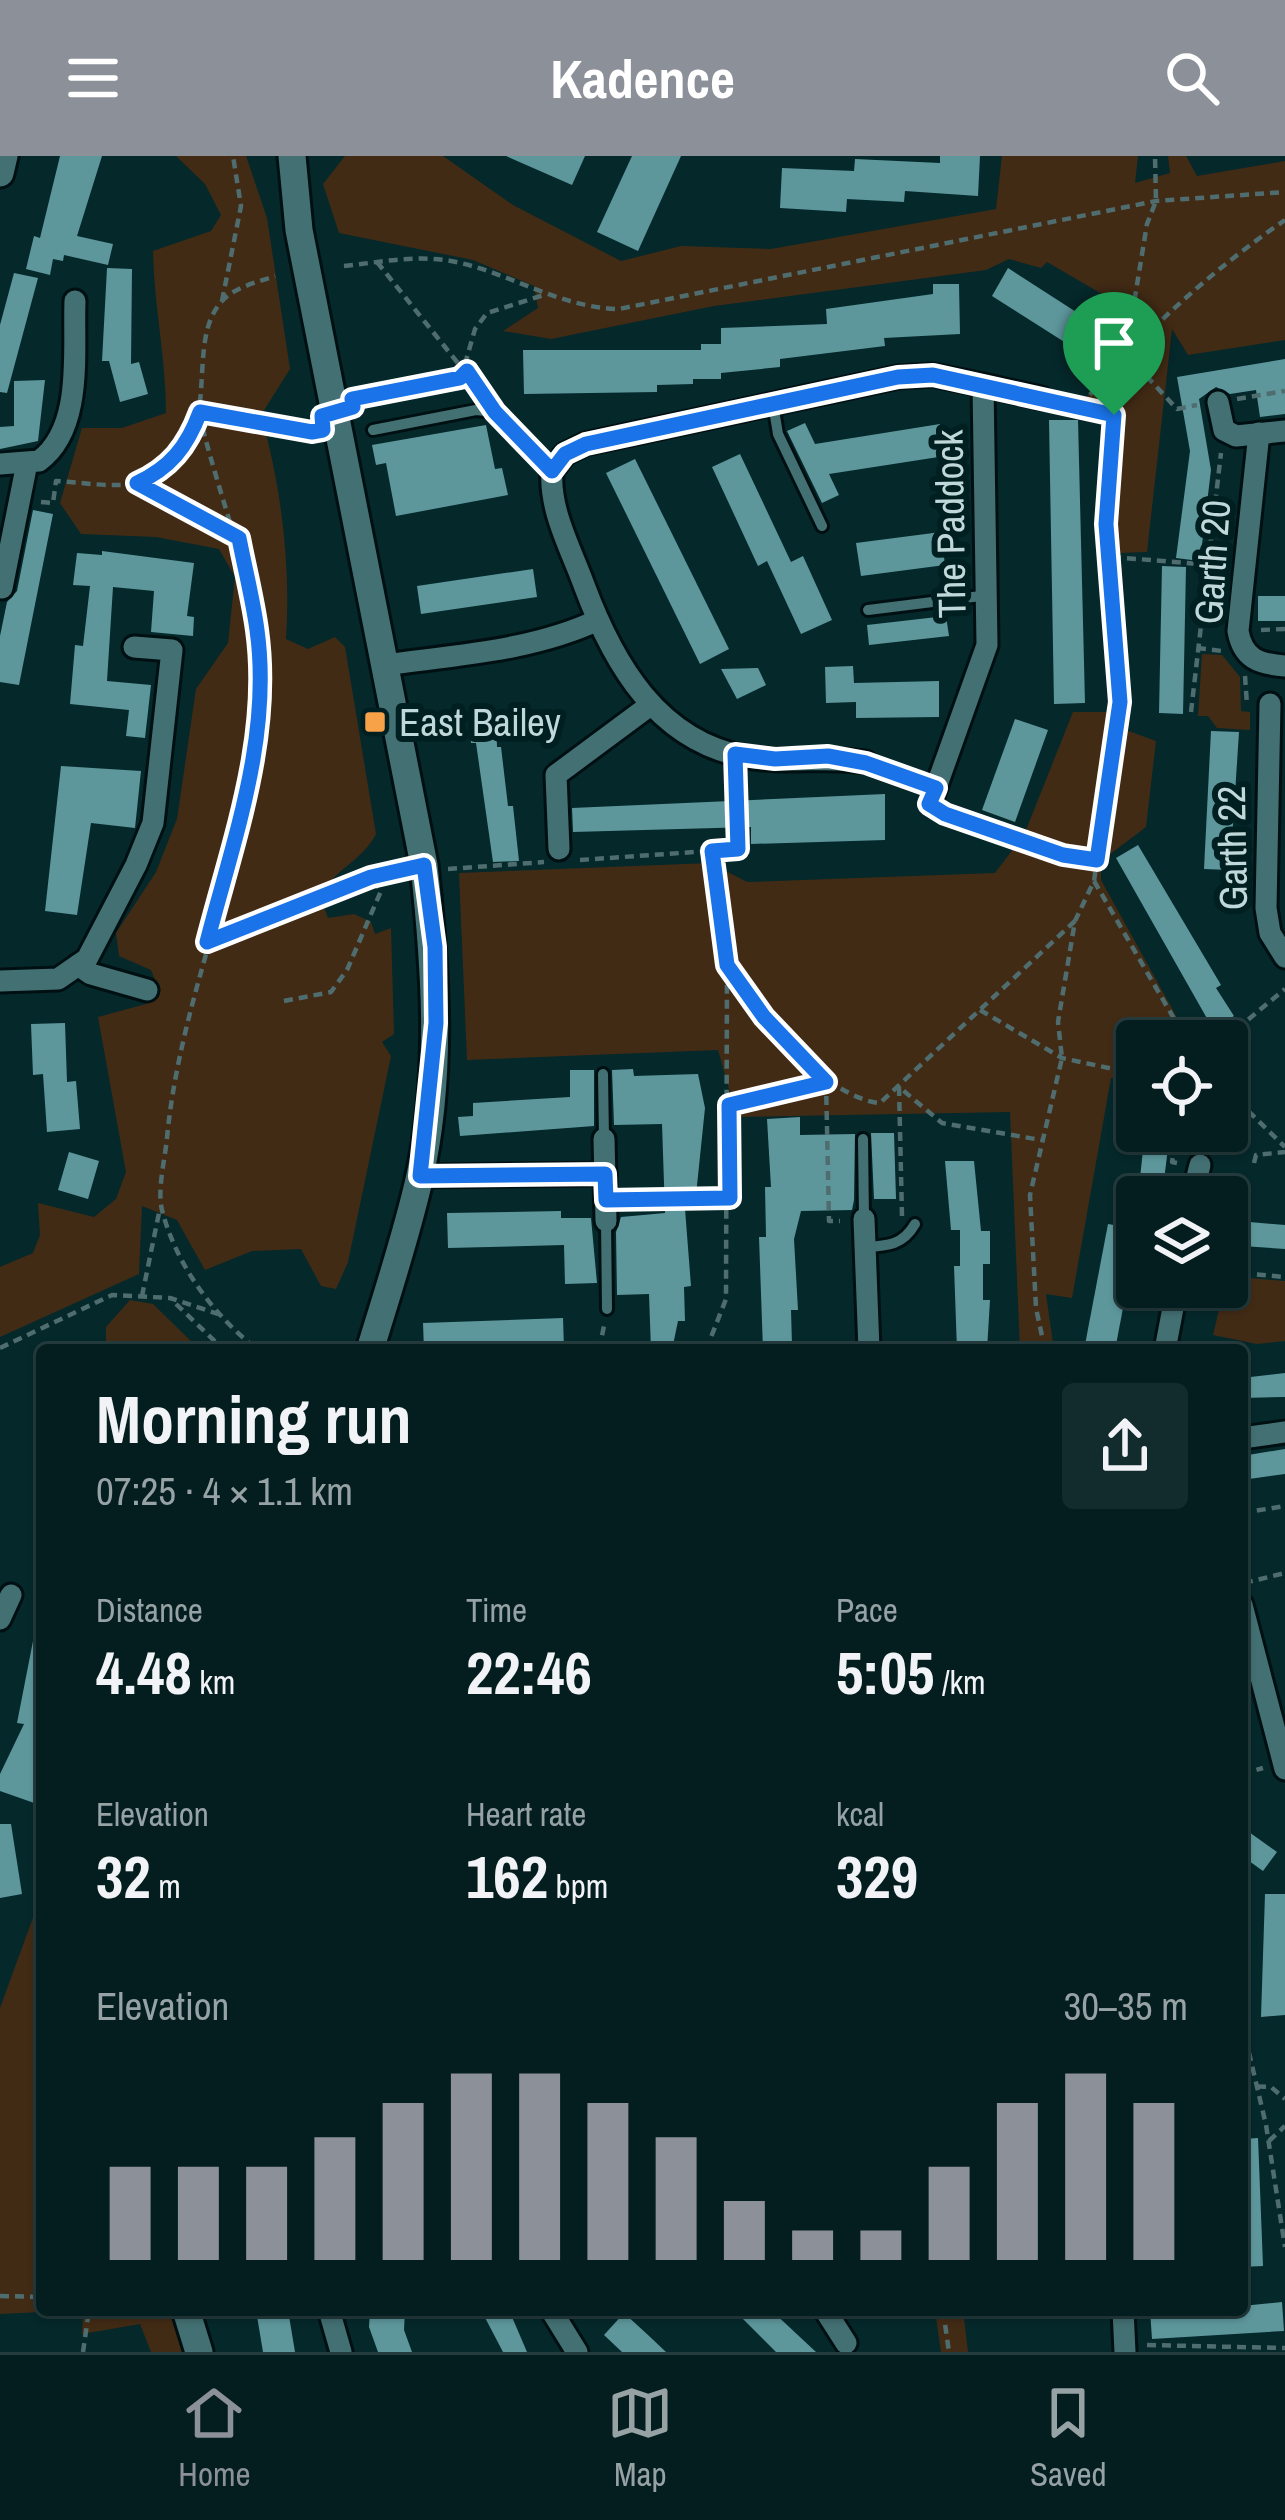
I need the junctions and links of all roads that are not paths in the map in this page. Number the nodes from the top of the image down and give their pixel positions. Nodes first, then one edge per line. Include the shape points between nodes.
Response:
1 (4, 156) edge
2 (292, 156) edge
3 (0, 172) edge
4 (75, 301) dead end
5 (71, 383) junction
6 (98, 383) dead end
7 (982, 385) junction
8 (1041, 398) road end
9 (1218, 402) road end
10 (773, 404) junction
11 (373, 430) dead end
12 (1285, 431) edge
13 (1259, 433) junction
14 (27, 463) junction
15 (0, 464) edge
16 (552, 471) junction
17 (822, 526) dead end
18 (2, 588) edge
19 (989, 595) junction
20 (868, 610) dead end
21 (598, 620) junction
22 (134, 647) dead end
23 (384, 665) junction
24 (1285, 666) edge
25 (1270, 704) road end
26 (649, 706) junction
27 (1276, 733) edge
28 (866, 763) road end
29 (934, 792) road end
30 (560, 849) dead end
31 (1285, 957) edge
32 (78, 965) junction
33 (0, 981) edge
34 (147, 990) dead end
35 (603, 1074) dead end
36 (604, 1139) joint
37 (863, 1139) dead end
38 (1200, 1165) dead end
39 (605, 1174) junction
40 (420, 1176) junction
41 (1197, 1176) edge
42 (606, 1210) joint
43 (863, 1219) joint
44 (915, 1224) dead end
45 (865, 1247) junction
46 (1174, 1308) edge
47 (608, 1309) road end
48 (372, 1344) edge
49 (869, 1344) edge
50 (1167, 1344) edge
51 (1285, 1432) edge
52 (1248, 1437) edge
53 (11, 1594) dead end
54 (0, 1619) edge
55 (1248, 1629) edge
56 (1285, 1769) edge
57 (189, 2316) edge
58 (331, 2316) edge
59 (555, 2316) edge
60 (829, 2316) edge
61 (1123, 2316) edge
62 (846, 2343) dead end
63 (1125, 2348) edge
64 (200, 2352) edge
65 (341, 2352) edge
66 (577, 2352) edge

1 - 3 street
2 - 23 street via 299,230
4 - 5 street
5 - 6 street
5 - 14 street via 62,434 48,454
7 - 8 street, The Paddock
7 - 10 street, The Paddock via 898,377
7 - 19 street, The Paddock
9 - 13 street via 1224,430
10 - 16 street, The Paddock via 586,444
10 - 17 lane via 778,434
11 - 16 lane via 495,412
12 - 13 street
13 - 24 street, Garth 20 via 1238,631 1244,652
14 - 15 street
14 - 18 street
16 - 21 street via 554,502
19 - 20 lane
19 - 29 street, The Paddock via 987,645
21 - 23 street via 544,640
21 - 26 street
22 - 32 street via 172,650 153,823
23 - 40 street via 435,947
25 - 27 street, Garth 22
26 - 28 street via 735,754
26 - 30 street via 556,775
27 - 31 street, Garth 22 via 1266,908
32 - 33 street via 58,979
32 - 34 street
35 - 36 lane
36 - 39 street
37 - 43 lane
38 - 41 street
39 - 40 street
39 - 42 street
40 - 48 street
42 - 47 lane
43 - 45 street
44 - 45 lane via 902,1240
45 - 49 street
46 - 50 street
51 - 52 street
53 - 54 street
55 - 56 street
57 - 64 street
58 - 65 street
59 - 66 street
60 - 62 street
61 - 63 street

